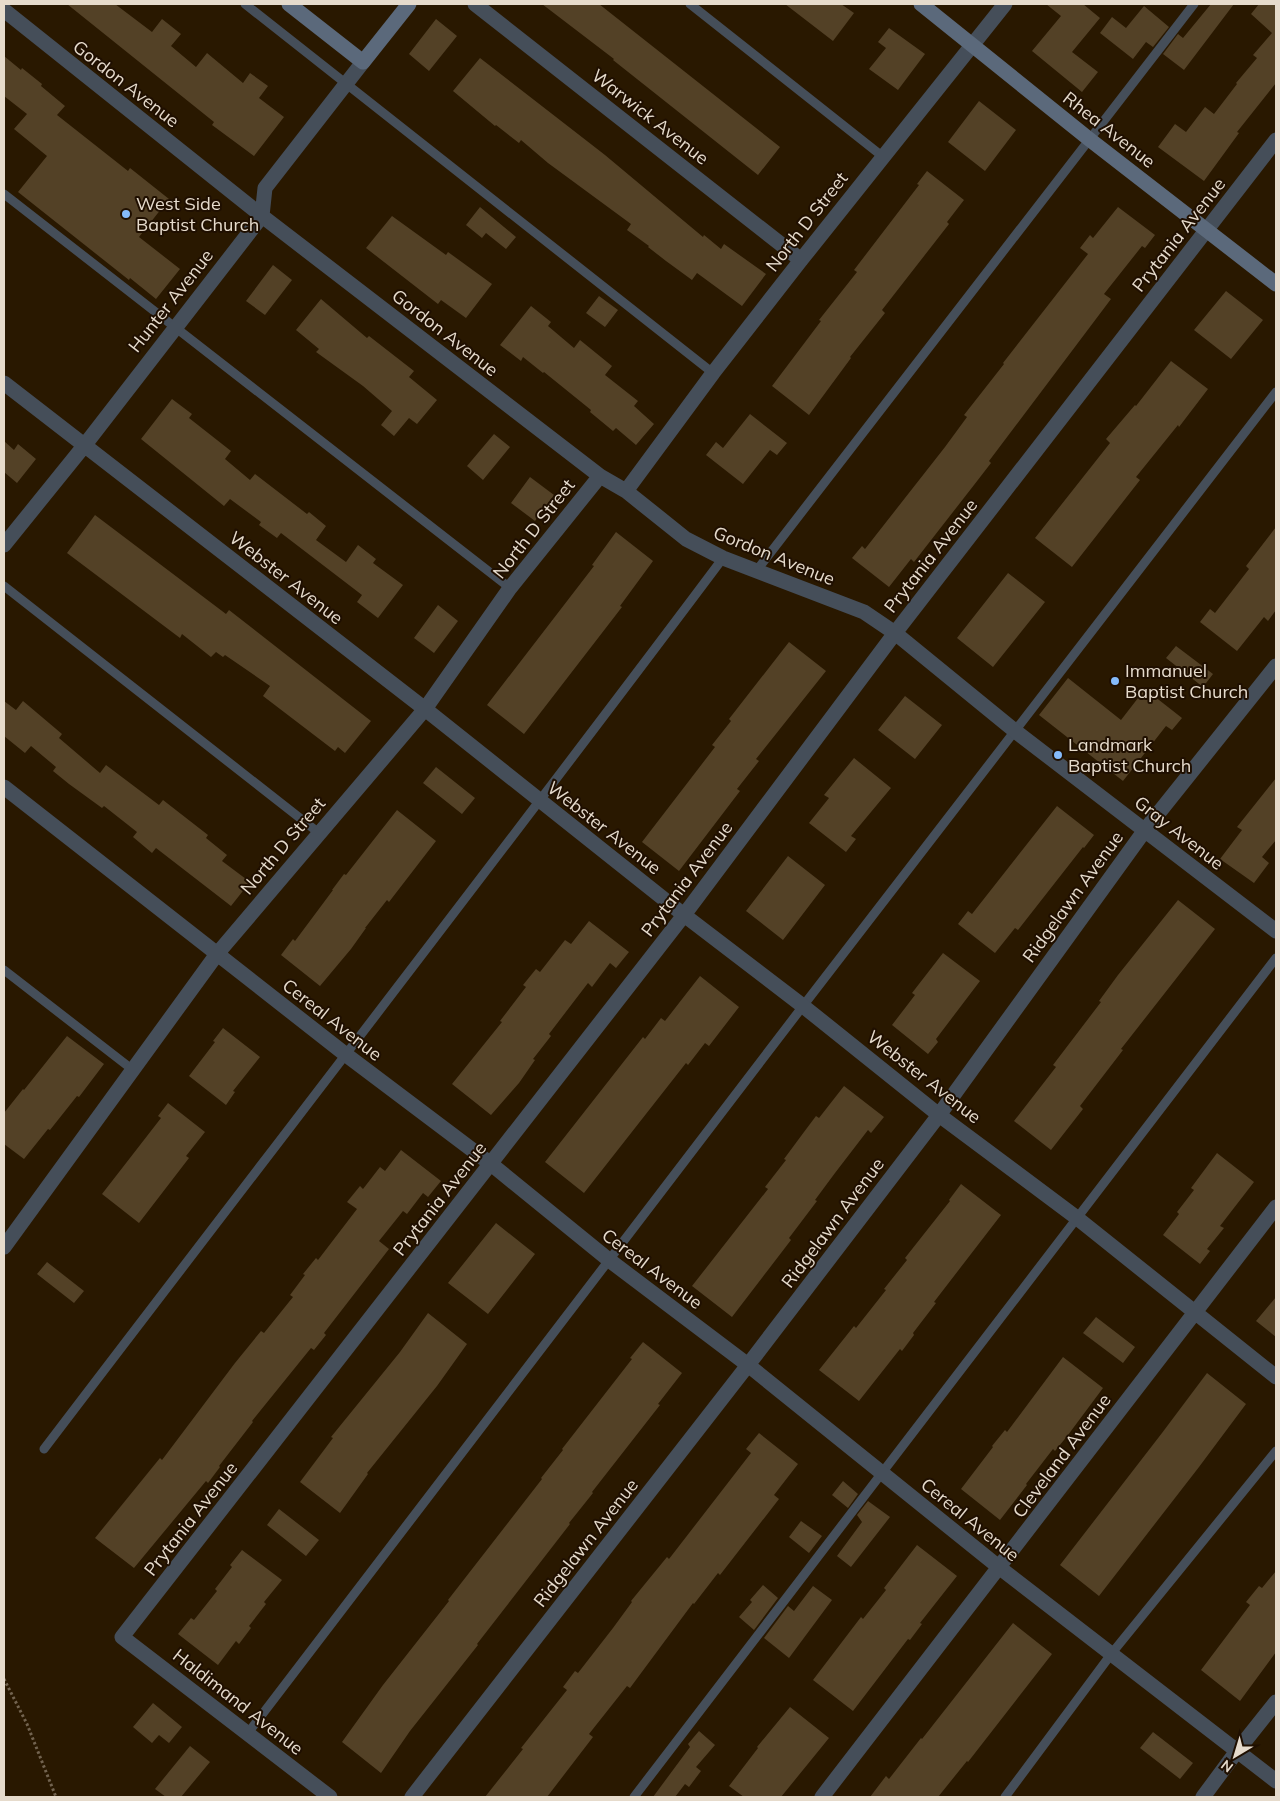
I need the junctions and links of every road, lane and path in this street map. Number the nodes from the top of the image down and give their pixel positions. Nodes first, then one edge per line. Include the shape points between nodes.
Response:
1 (245, 4) edge
2 (289, 4) edge
3 (409, 4) edge
4 (475, 4) edge
5 (690, 4) edge
6 (921, 4) edge
7 (1005, 4) edge
8 (1194, 4) edge
9 (4, 10) edge
10 (973, 46) junction
11 (363, 62) junction
12 (347, 84) junction
13 (1089, 139) junction
14 (1276, 140) edge
15 (882, 156) junction
16 (4, 194) edge
17 (262, 216) junction
18 (1206, 230) junction
19 (801, 260) junction
20 (1276, 284) edge
21 (174, 327) junction
22 (713, 373) junction
23 (4, 383) edge
24 (1276, 392) edge
25 (84, 446) junction
26 (600, 476) junction
27 (626, 492) junction
28 (4, 544) edge
29 (723, 558) junction
30 (756, 570) junction
31 (4, 586) edge
32 (510, 588) junction
33 (895, 633) junction
34 (1276, 666) edge
35 (424, 708) junction
36 (1015, 731) junction
37 (4, 787) edge
38 (541, 802) junction
39 (1145, 830) junction
40 (319, 833) junction
41 (684, 915) junction
42 (1276, 932) edge
43 (217, 954) junction
44 (1276, 958) edge
45 (4, 970) edge
46 (803, 1006) junction
47 (345, 1054) junction
48 (132, 1070) junction
49 (939, 1115) junction
50 (491, 1164) junction
51 (1276, 1207) edge
52 (1077, 1218) junction
53 (4, 1247) edge
54 (609, 1260) junction
55 (1195, 1312) junction
56 (748, 1365) junction
57 (1276, 1376) edge
58 (44, 1449) dead end
59 (1276, 1450) edge
60 (883, 1473) junction
61 (1000, 1568) junction
62 (122, 1637) joint
63 (1112, 1653) junction
64 (4, 1679) edge
65 (1276, 1702) edge
66 (248, 1733) junction
67 (1237, 1751) junction
68 (1276, 1782) edge
69 (56, 1797) edge
70 (330, 1797) edge
71 (412, 1797) edge
72 (634, 1797) edge
73 (822, 1797) edge
74 (1005, 1797) edge
75 (1203, 1797) edge

1 - 12 lane
2 - 11 street
3 - 11 street
4 - 19 street, Warwick Avenue
5 - 15 lane
6 - 10 street, Rhea Avenue
7 - 10 street, North D Street
8 - 13 lane
9 - 17 street, Gordon Avenue
10 - 13 street, Rhea Avenue
10 - 15 street, North D Street
11 - 12 street
12 - 17 street via 265,188
12 - 22 lane
13 - 18 street, Rhea Avenue
13 - 30 lane
14 - 18 street, Prytania Avenue
15 - 19 street, North D Street
16 - 21 lane
17 - 21 street, Hunter Avenue
17 - 26 street, Gordon Avenue
18 - 20 street, Rhea Avenue
18 - 33 street, Prytania Avenue
19 - 22 street, North D Street
21 - 25 street, Hunter Avenue
21 - 32 lane
22 - 27 street, North D Street
23 - 25 street, Webster Avenue
24 - 36 lane
25 - 28 street, Hunter Avenue
25 - 35 street, Webster Avenue
26 - 27 street, Gordon Avenue
26 - 32 street, North D Street
27 - 29 street, Gordon Avenue via 686,539
29 - 30 street, Gordon Avenue
29 - 38 lane
30 - 33 street, Gordon Avenue via 864,612
31 - 40 lane
32 - 35 street, North D Street
33 - 36 street, Gray Avenue
33 - 41 street, Prytania Avenue
34 - 39 street, Ridgelawn Avenue
35 - 38 street, Webster Avenue
35 - 40 street, North D Street
36 - 39 street, Gray Avenue
36 - 46 lane
37 - 43 street, Cereal Avenue
38 - 41 street, Webster Avenue
38 - 47 lane
39 - 42 street, Gray Avenue
39 - 49 street, Ridgelawn Avenue
40 - 43 street, North D Street
41 - 46 street, Webster Avenue
41 - 50 street, Prytania Avenue
43 - 47 street, Cereal Avenue
43 - 48 street, North D Street
44 - 52 lane
45 - 48 lane
46 - 49 street, Webster Avenue
46 - 54 lane
47 - 50 street, Cereal Avenue
47 - 58 lane
48 - 53 street, North D Street
49 - 52 street, Webster Avenue
49 - 56 street, Ridgelawn Avenue
50 - 54 street, Cereal Avenue
50 - 62 street, Prytania Avenue
51 - 55 street, Cleveland Avenue
52 - 55 street, Webster Avenue
52 - 60 lane
54 - 56 street, Cereal Avenue
54 - 66 lane
55 - 57 street, Webster Avenue
55 - 61 street, Cleveland Avenue
56 - 60 street, Cereal Avenue
56 - 71 street, Ridgelawn Avenue
59 - 63 lane
60 - 61 street, Cereal Avenue
60 - 72 lane
61 - 63 street, Cereal Avenue
61 - 73 street, Cleveland Avenue
62 - 66 street, Haldimand Avenue
63 - 67 street, Cereal Avenue
63 - 74 lane
64 - 69 path via 27,1724
65 - 67 street
66 - 70 street, Haldimand Avenue
67 - 68 street, Cereal Avenue
67 - 75 street

